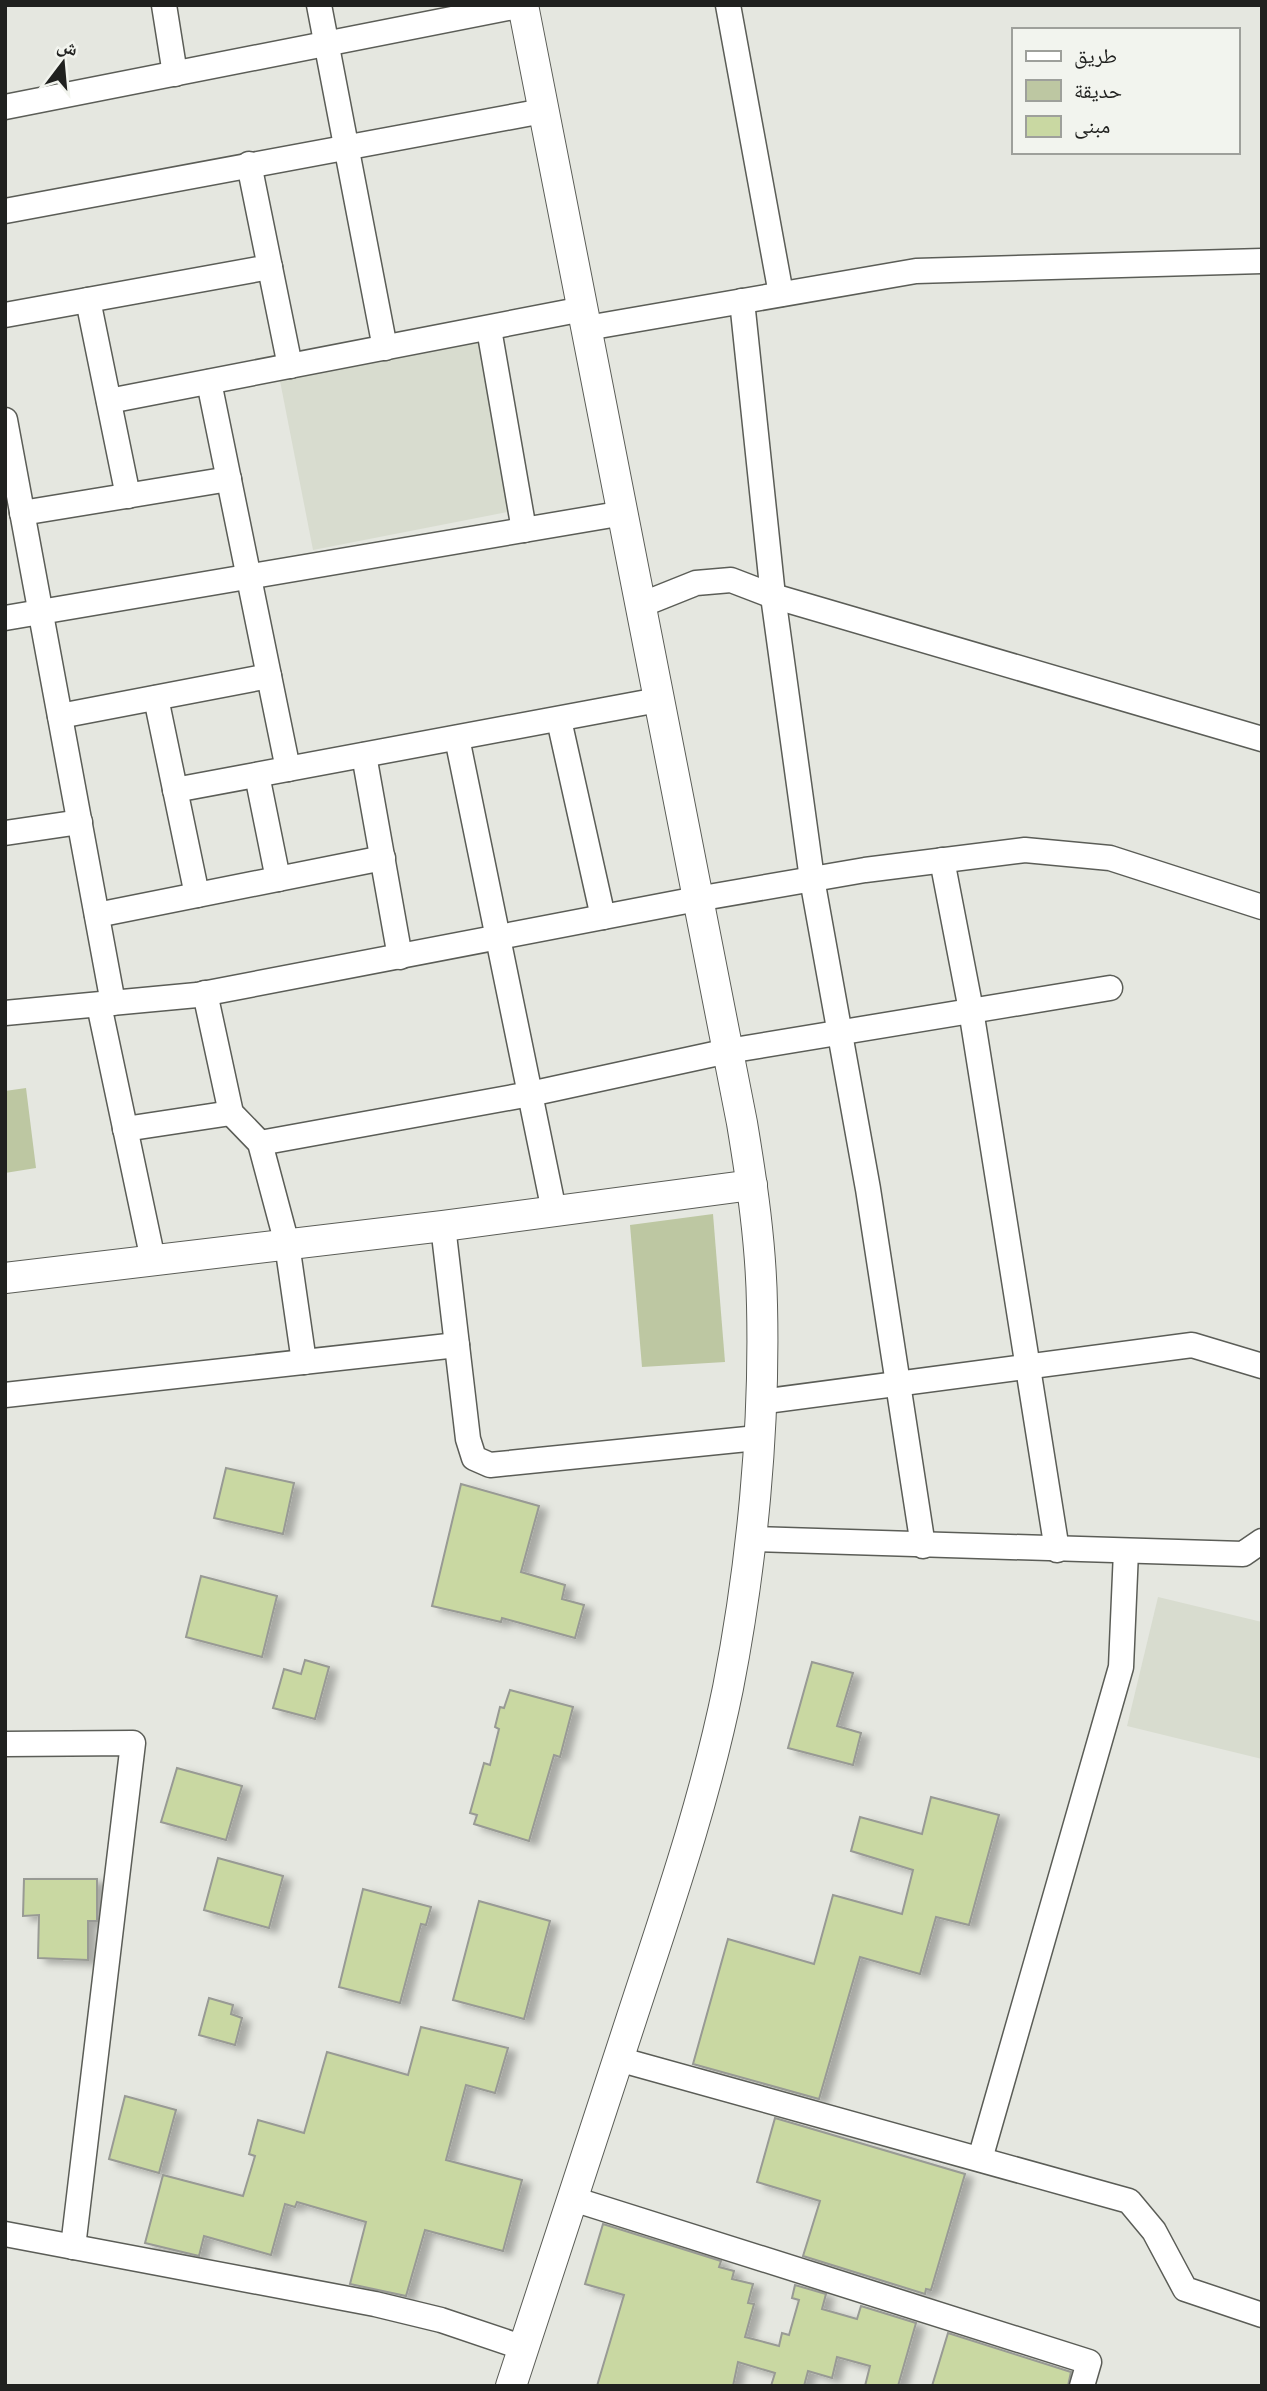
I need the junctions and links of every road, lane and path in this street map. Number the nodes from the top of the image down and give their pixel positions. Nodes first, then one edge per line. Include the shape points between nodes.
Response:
1 (164, 5) edge
2 (319, 5) edge
3 (523, 5) edge
4 (728, 5) edge
5 (326, 44) junction
6 (175, 74) junction
7 (5, 107) edge
8 (543, 111) junction
9 (348, 145) junction
10 (249, 164) junction
11 (5, 211) edge
12 (1262, 261) edge
13 (270, 267) junction
14 (780, 294) junction
15 (88, 300) junction
16 (742, 301) junction
17 (5, 315) edge
18 (585, 318) junction
19 (489, 329) junction
20 (385, 348) junction
21 (290, 366) junction
22 (209, 382) junction
23 (109, 401) junction
24 (5, 421) edge
25 (229, 480) junction
26 (128, 496) junction
27 (22, 513) junction
28 (624, 513) junction
29 (524, 530) junction
30 (249, 577) junction
31 (773, 596) junction
32 (641, 605) junction
33 (41, 612) junction
34 (5, 618) edge
35 (269, 676) junction
36 (156, 698) junction
37 (658, 699) junction
38 (60, 716) junction
39 (559, 720) junction
40 (457, 738) junction
41 (1262, 739) edge
42 (365, 755) junction
43 (288, 769) junction
44 (257, 775) junction
45 (175, 790) junction
46 (79, 822) junction
47 (5, 833) edge
48 (383, 858) junction
49 (942, 860) junction
50 (278, 879) junction
51 (812, 879) junction
52 (197, 895) junction
53 (697, 899) junction
54 (1262, 907) edge
55 (97, 915) junction
56 (603, 917) junction
57 (498, 938) junction
58 (400, 957) junction
59 (1110, 988) dead end
60 (205, 993) junction
61 (106, 1004) junction
62 (971, 1010) junction
63 (5, 1013) edge
64 (840, 1031) junction
65 (728, 1051) junction
66 (530, 1094) junction
67 (231, 1112) junction
68 (125, 1129) junction
69 (260, 1143) junction
70 (752, 1185) junction
71 (554, 1211) junction
72 (443, 1226) junction
73 (287, 1244) junction
74 (153, 1260) junction
75 (5, 1278) edge
76 (457, 1345) junction
77 (304, 1362) junction
78 (1262, 1366) edge
79 (1029, 1369) junction
80 (898, 1384) junction
81 (5, 1395) edge
82 (760, 1402) junction
83 (757, 1438) junction
84 (751, 1539) junction
85 (1262, 1541) edge
86 (923, 1546) junction
87 (1057, 1550) junction
88 (1126, 1552) junction
89 (5, 1744) edge
90 (618, 2059) junction
91 (979, 2159) junction
92 (573, 2199) junction
93 (5, 2234) edge
94 (73, 2247) junction
95 (1262, 2315) edge
96 (524, 2348) junction
97 (511, 2386) edge
98 (1082, 2386) edge

1 - 6 street
2 - 5 street
3 - 5 street
3 - 8 street
4 - 14 street
5 - 6 street
5 - 9 street
6 - 7 street
8 - 9 street
8 - 18 street
9 - 10 street
9 - 20 street
10 - 11 street
10 - 13 street
12 - 14 street via 916,271
13 - 15 street
13 - 21 street
14 - 16 street
15 - 17 street
15 - 23 street
16 - 18 street
16 - 31 street
18 - 19 street
18 - 28 street
19 - 20 street
19 - 29 street
20 - 21 street
21 - 22 street
22 - 23 street
22 - 25 street
23 - 26 street
24 - 27 street
25 - 26 street
25 - 30 street
26 - 27 street
27 - 33 street
28 - 29 street
28 - 32 street
29 - 30 street
30 - 33 street
30 - 35 street
31 - 32 street via 731,580 696,583
31 - 41 street
31 - 51 street
32 - 37 street
33 - 34 street
33 - 38 street
35 - 36 street
35 - 43 street
36 - 38 street
36 - 45 street
37 - 39 street
37 - 53 street
38 - 46 street
39 - 40 street
39 - 56 street
40 - 42 street
40 - 57 street
42 - 43 street
42 - 48 street
43 - 44 street
44 - 45 street
44 - 50 street
45 - 52 street
46 - 47 street
46 - 55 street
48 - 50 street
48 - 58 street
49 - 51 street
49 - 54 street via 1025,850 1110,858
49 - 62 street
50 - 52 street
51 - 53 street
51 - 64 street
52 - 55 street
53 - 56 street
53 - 65 street
55 - 61 street
56 - 57 street
57 - 58 street
57 - 66 street
58 - 60 street
59 - 62 street
60 - 61 street
60 - 67 street
61 - 63 street
61 - 68 street
62 - 64 street
62 - 79 street
64 - 65 street
64 - 80 street
65 - 66 street
65 - 70 street
66 - 69 street
66 - 71 street
67 - 68 street
67 - 69 street
68 - 74 street
69 - 73 street
70 - 71 street
70 - 82 street via 762,1303
71 - 72 street
72 - 73 street
72 - 76 street
73 - 74 street
73 - 77 street
74 - 75 street
76 - 77 street
76 - 83 street via 468,1439 474,1458 490,1465
77 - 81 street
78 - 79 street via 1192,1345
79 - 80 street
79 - 87 street
80 - 82 street
80 - 86 street
82 - 83 street
83 - 84 street
84 - 86 street
84 - 90 street via 728,1687 708,1772
85 - 88 street via 1243,1554
86 - 87 street
87 - 88 street
88 - 91 street via 1121,1667
89 - 94 street via 133,1743
90 - 91 street
90 - 92 street
91 - 95 street via 1129,2201 1153,2231 1185,2289
92 - 96 street
92 - 98 street via 1088,2362
93 - 94 street
94 - 96 street via 375,2304
96 - 97 street

